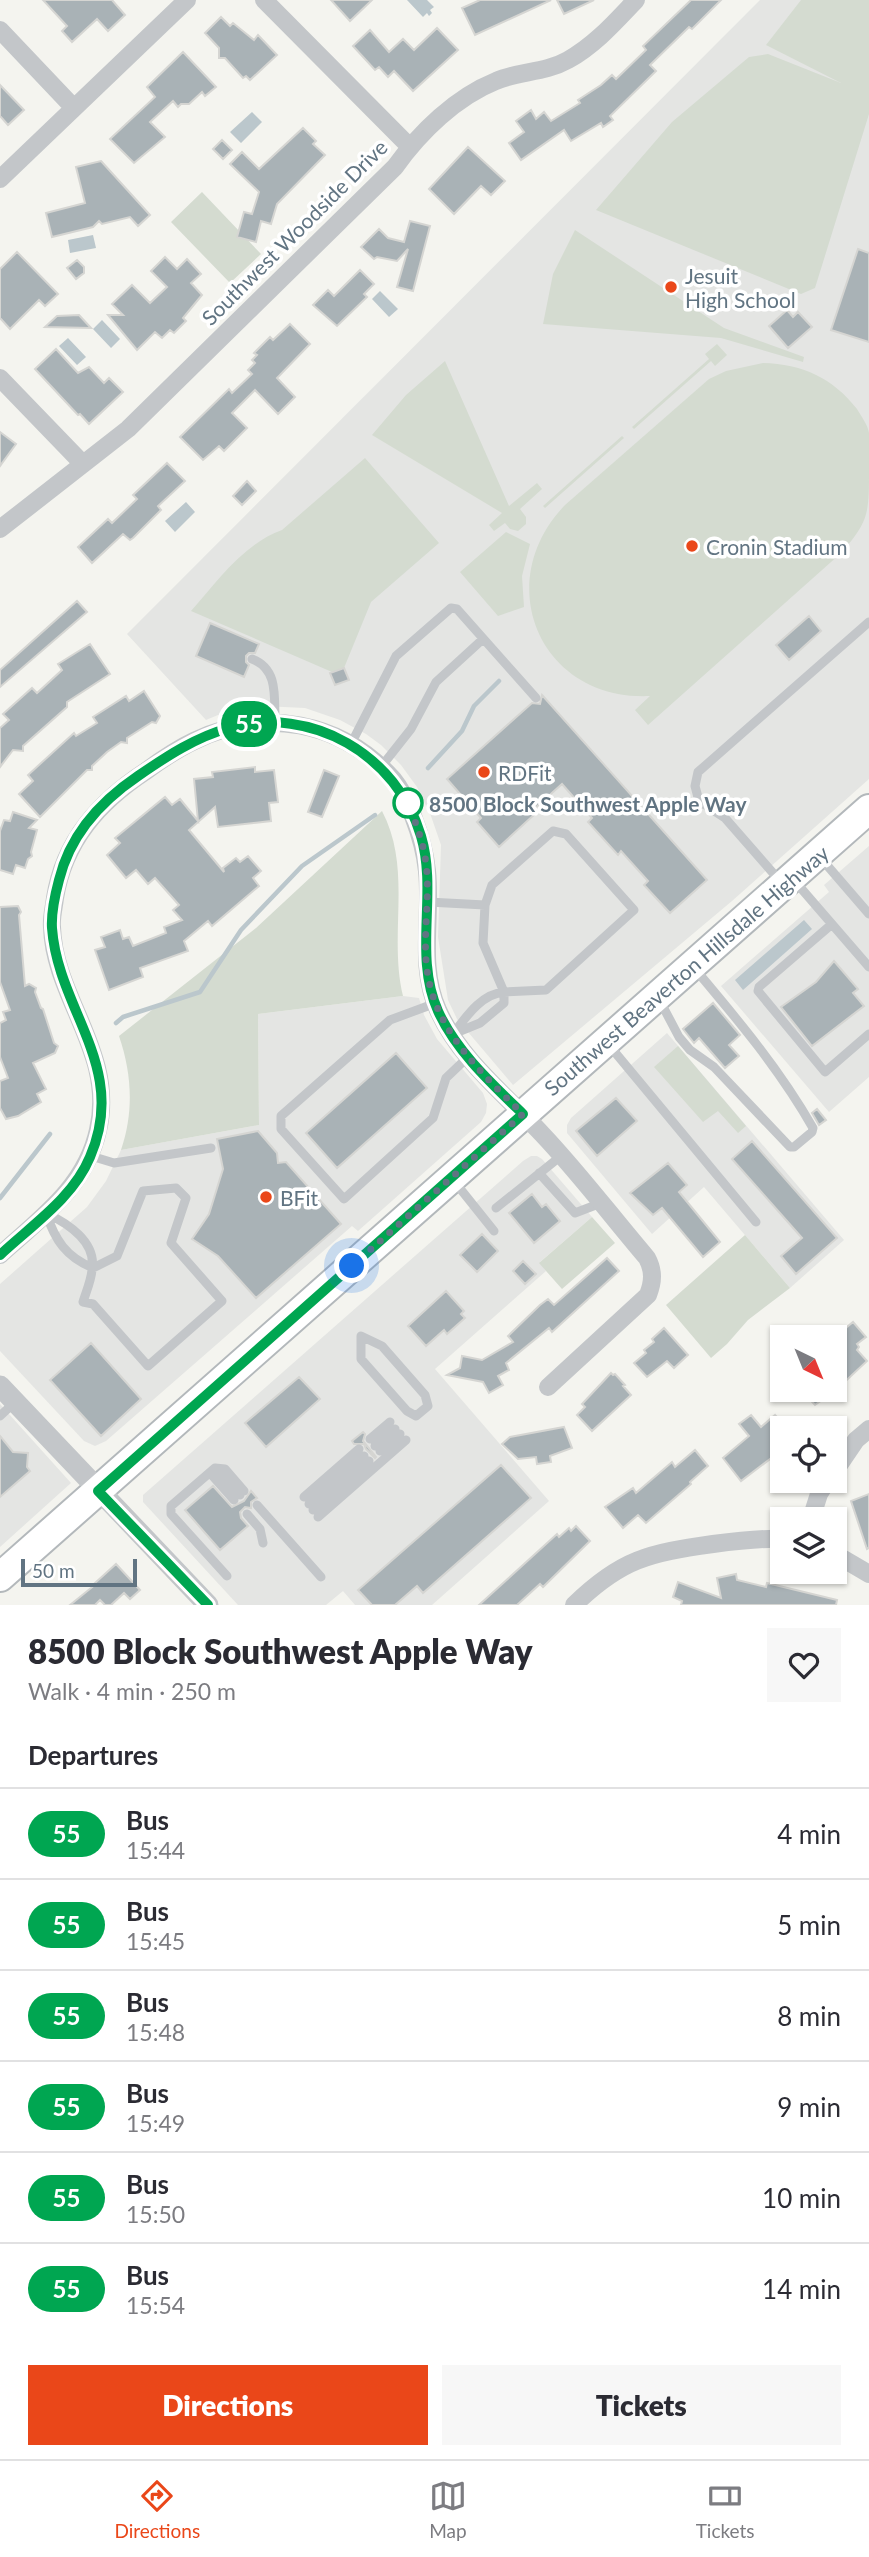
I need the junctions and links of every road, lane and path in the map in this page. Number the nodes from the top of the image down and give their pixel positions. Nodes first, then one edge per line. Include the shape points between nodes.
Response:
1 (187, 0) edge
2 (264, 0) edge
3 (636, 0) edge
4 (0, 30) edge
5 (74, 108) junction
6 (410, 147) junction
7 (0, 179) edge
8 (0, 378) edge
9 (83, 464) junction
10 (0, 529) edge
11 (869, 622) edge
12 (483, 639) junction
13 (252, 660) dead end
14 (536, 698) dead end
15 (275, 723) junction
16 (351, 744) junction
17 (381, 767) junction
18 (869, 809) edge
19 (818, 855) junction
20 (788, 881) junction
21 (427, 902) junction
22 (485, 905) junction
23 (869, 914) edge
24 (832, 924) junction
25 (692, 965) junction
26 (869, 967) edge
27 (504, 992) junction
28 (657, 996) junction
29 (436, 1003) junction
30 (453, 1034) junction
31 (869, 1034) edge
32 (606, 1041) junction
33 (468, 1057) junction
34 (523, 1114) junction
35 (211, 1148) dead end
36 (91, 1156) junction
37 (561, 1156) junction
38 (539, 1173) junction
39 (451, 1177) junction
40 (601, 1203) junction
41 (496, 1208) dead end
42 (46, 1213) junction
43 (756, 1222) dead end
44 (494, 1231) dead end
45 (0, 1255) edge
46 (93, 1268) junction
47 (361, 1336) joint
48 (0, 1386) edge
49 (548, 1387) dead end
50 (7, 1409) edge
51 (869, 1429) edge
52 (398, 1431) junction
53 (847, 1453) edge
54 (98, 1491) junction
55 (239, 1495) dead end
56 (311, 1507) junction
57 (770, 1538) edge
58 (263, 1544) dead end
59 (847, 1561) edge
60 (869, 1574) edge
61 (227, 1576) dead end
62 (0, 1577) edge
63 (321, 1577) dead end
64 (208, 1605) edge
65 (573, 1605) edge

1 - 5 street
2 - 6 street
3 - 6 street, Southwest Woodside Drive via 589,47 566,62 498,80 469,95
4 - 5 street
5 - 7 street
6 - 9 street, Southwest Woodside Drive via 395,167 138,419
8 - 9 street
9 - 10 street, Southwest Woodside Drive
11 - 20 lane via 696,776 699,801 725,818
12 - 14 lane
12 - 16 lane via 451,608 396,656
12 - 17 lane via 436,682 411,729
13 - 15 lane via 266,667 272,678
15 - 16 street via 312,728
15 - 36 street via 230,727 159,762 91,816 64,860 51,926 56,954 102,1083 99,1128
16 - 17 street
17 - 21 street via 402,793 421,836
18 - 19 main road, Southwest Beaverton Hillsdale Highway
19 - 20 main road, Southwest Beaverton Hillsdale Highway
19 - 23 lane
20 - 24 lane
20 - 25 main road, Southwest Beaverton Hillsdale Highway
21 - 22 lane
21 - 29 street via 428,976
22 - 27 lane via 483,943
22 - 27 lane via 492,885 553,831 566,834 634,910 546,990
24 - 26 lane
24 - 31 lane via 758,991 825,1072
25 - 28 main road, Southwest Beaverton Hillsdale Highway
25 - 28 lane via 797,1099 812,1132 790,1147 714,1067 690,1050
27 - 30 lane via 493,993 478,1005
27 - 30 lane via 504,1003 496,1010 480,1023
28 - 32 main road, Southwest Beaverton Hillsdale Highway
29 - 30 street
29 - 33 lane via 390,1020 281,1116 281,1129 344,1199 433,1118 446,1077
30 - 33 street
32 - 34 main road, Southwest Beaverton Hillsdale Highway
32 - 43 lane
33 - 34 street
34 - 37 street
34 - 39 main road, Southwest Beaverton Hillsdale Highway
35 - 36 lane via 114,1163
36 - 42 street via 64,1197
37 - 38 lane
37 - 40 street
38 - 40 lane via 575,1213
38 - 41 lane
39 - 44 lane
39 - 54 main road, Southwest Beaverton Hillsdale Highway
40 - 49 street via 647,1258 652,1285 648,1295
42 - 45 street
42 - 46 lane via 54,1236 77,1262
42 - 46 lane via 67,1224 90,1250
46 - 46 lane via 83,1302 93,1304 148,1366 222,1301 170,1243 186,1198 176,1188 143,1191 117,1256
47 - 47 lane via 361,1359 416,1416 428,1406 425,1395 382,1346
48 - 50 street
50 - 54 street
51 - 53 street
52 - 52 lane via 375,1445
52 - 56 lane
54 - 62 main road, Southwest Beaverton Hillsdale Highway
54 - 64 street
55 - 61 lane via 212,1470 171,1506 171,1514
56 - 56 lane via 364,1455
57 - 65 street via 646,1556 613,1572
58 - 63 lane via 252,1509 266,1515
59 - 60 street

